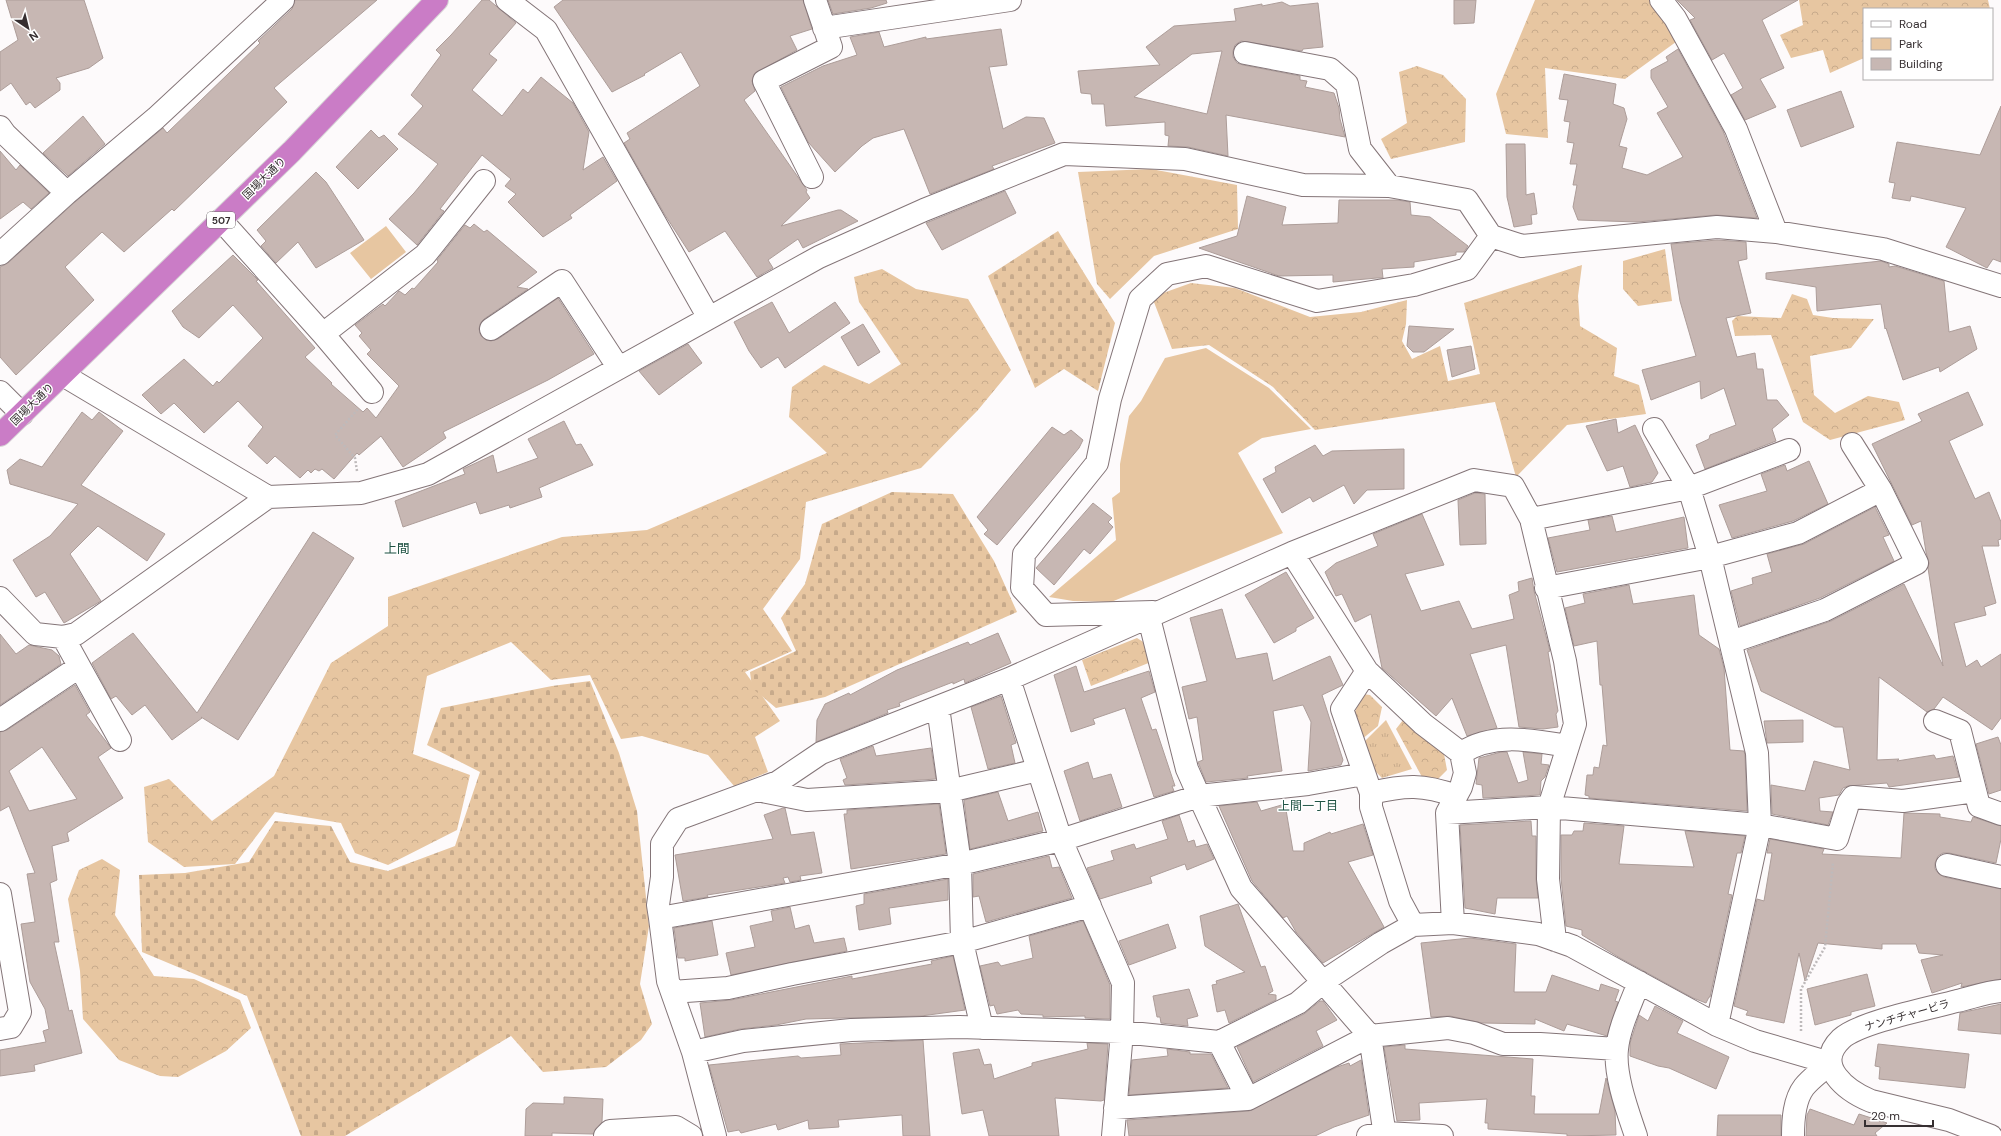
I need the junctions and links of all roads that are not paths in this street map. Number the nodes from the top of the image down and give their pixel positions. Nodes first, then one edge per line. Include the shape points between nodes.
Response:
1 (283, 0) edge
2 (437, 0) edge
3 (507, 0) edge
4 (814, 0) edge
5 (1010, 0) edge
6 (1661, 0) edge
7 (824, 28) junction
8 (1245, 53) dead end
9 (0, 127) edge
10 (812, 178) dead end
11 (484, 181) dead end
12 (1389, 186) junction
13 (67, 193) junction
14 (221, 220) junction
15 (1776, 232) junction
16 (1491, 236) junction
17 (0, 254) edge
18 (1999, 281) edge
19 (709, 318) junction
20 (492, 329) dead end
21 (323, 334) junction
22 (618, 367) junction
23 (63, 375) junction
24 (0, 392) edge
25 (367, 398) road end
26 (22, 414) junction
27 (1654, 429) dead end
28 (0, 436) edge
29 (1852, 444) dead end
30 (1789, 450) dead end
31 (1689, 488) junction
32 (1882, 490) junction
33 (268, 498) junction
34 (1531, 519) junction
35 (1292, 553) junction
36 (1710, 557) junction
37 (1546, 588) junction
38 (0, 598) edge
39 (1156, 615) junction
40 (63, 637) junction
41 (1731, 642) junction
42 (79, 667) junction
43 (1367, 671) junction
44 (1008, 679) junction
45 (938, 707) junction
46 (0, 720) edge
47 (1934, 722) dead end
48 (120, 740) dead end
49 (1568, 746) junction
50 (1461, 753) junction
51 (1038, 770) junction
52 (1367, 783) junction
53 (757, 790) junction
54 (1975, 790) junction
55 (950, 791) junction
56 (1199, 796) junction
57 (1452, 805) junction
58 (1549, 806) junction
59 (2001, 814) edge
60 (1760, 825) junction
61 (1061, 840) junction
62 (960, 864) junction
63 (1947, 865) dead end
64 (2001, 876) edge
65 (0, 894) edge
66 (1090, 906) junction
67 (660, 918) junction
68 (1453, 923) junction
69 (1413, 925) junction
70 (1555, 940) junction
71 (962, 942) junction
72 (1324, 981) junction
73 (1639, 982) junction
74 (2001, 990) edge
75 (672, 992) junction
76 (1717, 1025) junction
77 (982, 1028) junction
78 (0, 1029) edge
79 (1122, 1032) junction
80 (1370, 1036) junction
81 (1219, 1042) junction
82 (1617, 1049) junction
83 (693, 1052) junction
84 (1830, 1063) junction
85 (1248, 1100) junction
86 (1116, 1108) junction
87 (1379, 1135) edge
88 (605, 1136) edge
89 (691, 1136) edge
90 (715, 1136) edge
91 (1113, 1136) edge
92 (1442, 1136) edge
93 (1636, 1136) edge
94 (1793, 1136) edge
95 (1991, 1136) edge

1 - 13 street via 156,118
2 - 14 highway, 国場大通り / 507 via 292,151
3 - 19 street via 546,30
4 - 7 street
5 - 7 street
6 - 15 street via 1675,18 1736,129
7 - 10 street via 831,47 764,81
8 - 12 street via 1330,69 1347,84 1360,149
9 - 13 street
11 - 21 street via 424,255
12 - 16 street via 1467,200
12 - 19 street via 1303,185 1186,159 1064,154 924,210 819,257
13 - 17 street
14 - 21 street
14 - 23 highway, 国場大通り / 507
15 - 16 street via 1717,227 1522,246
15 - 18 street via 1883,249
16 - 39 street via 1467,269 1414,285 1317,301 1206,266 1167,274 1140,299 1110,400 1097,463 1024,554 1022,588 1046,615
19 - 22 street
20 - 22 street via 562,281
21 - 25 street
22 - 33 street via 428,474 361,493
23 - 26 highway, 国場大通り / 507
23 - 33 street
24 - 26 street
26 - 28 highway, 国場大通り / 507
27 - 31 street
29 - 32 street
30 - 31 street
31 - 34 street
31 - 36 street
32 - 36 street via 1798,533
32 - 41 street via 1917,563 1825,610
33 - 40 street via 76,634
34 - 35 street via 1513,486 1474,480
34 - 37 street
35 - 39 street
35 - 43 street
36 - 37 street
36 - 41 street
37 - 49 street via 1565,661 1575,724
38 - 40 street via 35,634
39 - 44 street
39 - 56 street via 1186,769
40 - 42 street
41 - 60 street via 1757,753
42 - 46 street
42 - 48 street
43 - 50 street via 1423,724
43 - 52 street via 1342,709
44 - 45 street
44 - 51 street
45 - 53 street via 821,753 778,782
45 - 55 street
47 - 54 street via 1960,731
49 - 50 street via 1494,740 1474,744
49 - 58 street
50 - 57 street via 1465,772
51 - 55 street
51 - 61 street
52 - 56 street via 1308,784
52 - 57 street via 1392,788 1417,786 1438,790
52 - 69 street via 1371,807 1400,901
53 - 55 street via 807,800
53 - 67 street via 678,819 662,844 662,877 658,905
54 - 59 street via 1979,806
54 - 60 street via 1904,801 1853,797 1848,804 1837,839
55 - 62 street
56 - 61 street
56 - 72 street via 1241,888
57 - 58 street
57 - 68 street
58 - 60 street
58 - 70 street via 1548,879
60 - 76 street
61 - 62 street
61 - 66 street
62 - 67 street
62 - 71 street
63 - 64 street
65 - 78 street via 20,1012 11,1027
66 - 71 street
66 - 79 street via 1123,982
67 - 75 street via 668,981
68 - 69 street
68 - 70 street via 1538,934
69 - 72 street
70 - 73 street via 1572,946
71 - 75 street via 728,988
71 - 77 street
72 - 80 street
72 - 81 street via 1298,1003
73 - 76 street
73 - 82 street via 1621,1030
74 - 84 street, ナンチチャービラ via 1860,1028 1842,1038 1835,1047
75 - 83 street
76 - 84 street via 1755,1041
77 - 79 street
77 - 83 street via 851,1030 743,1041
79 - 81 street
79 - 86 street
80 - 82 street via 1448,1028 1474,1033 1503,1044
80 - 85 street
80 - 87 street
81 - 85 street
82 - 93 street via 1616,1067
83 - 90 street
84 - 94 street via 1804,1087 1798,1101
84 - 95 street via 1835,1074 1849,1090 1860,1096 1949,1120
85 - 86 street
86 - 91 street
87 - 92 street
88 - 89 street via 610,1131 676,1127

